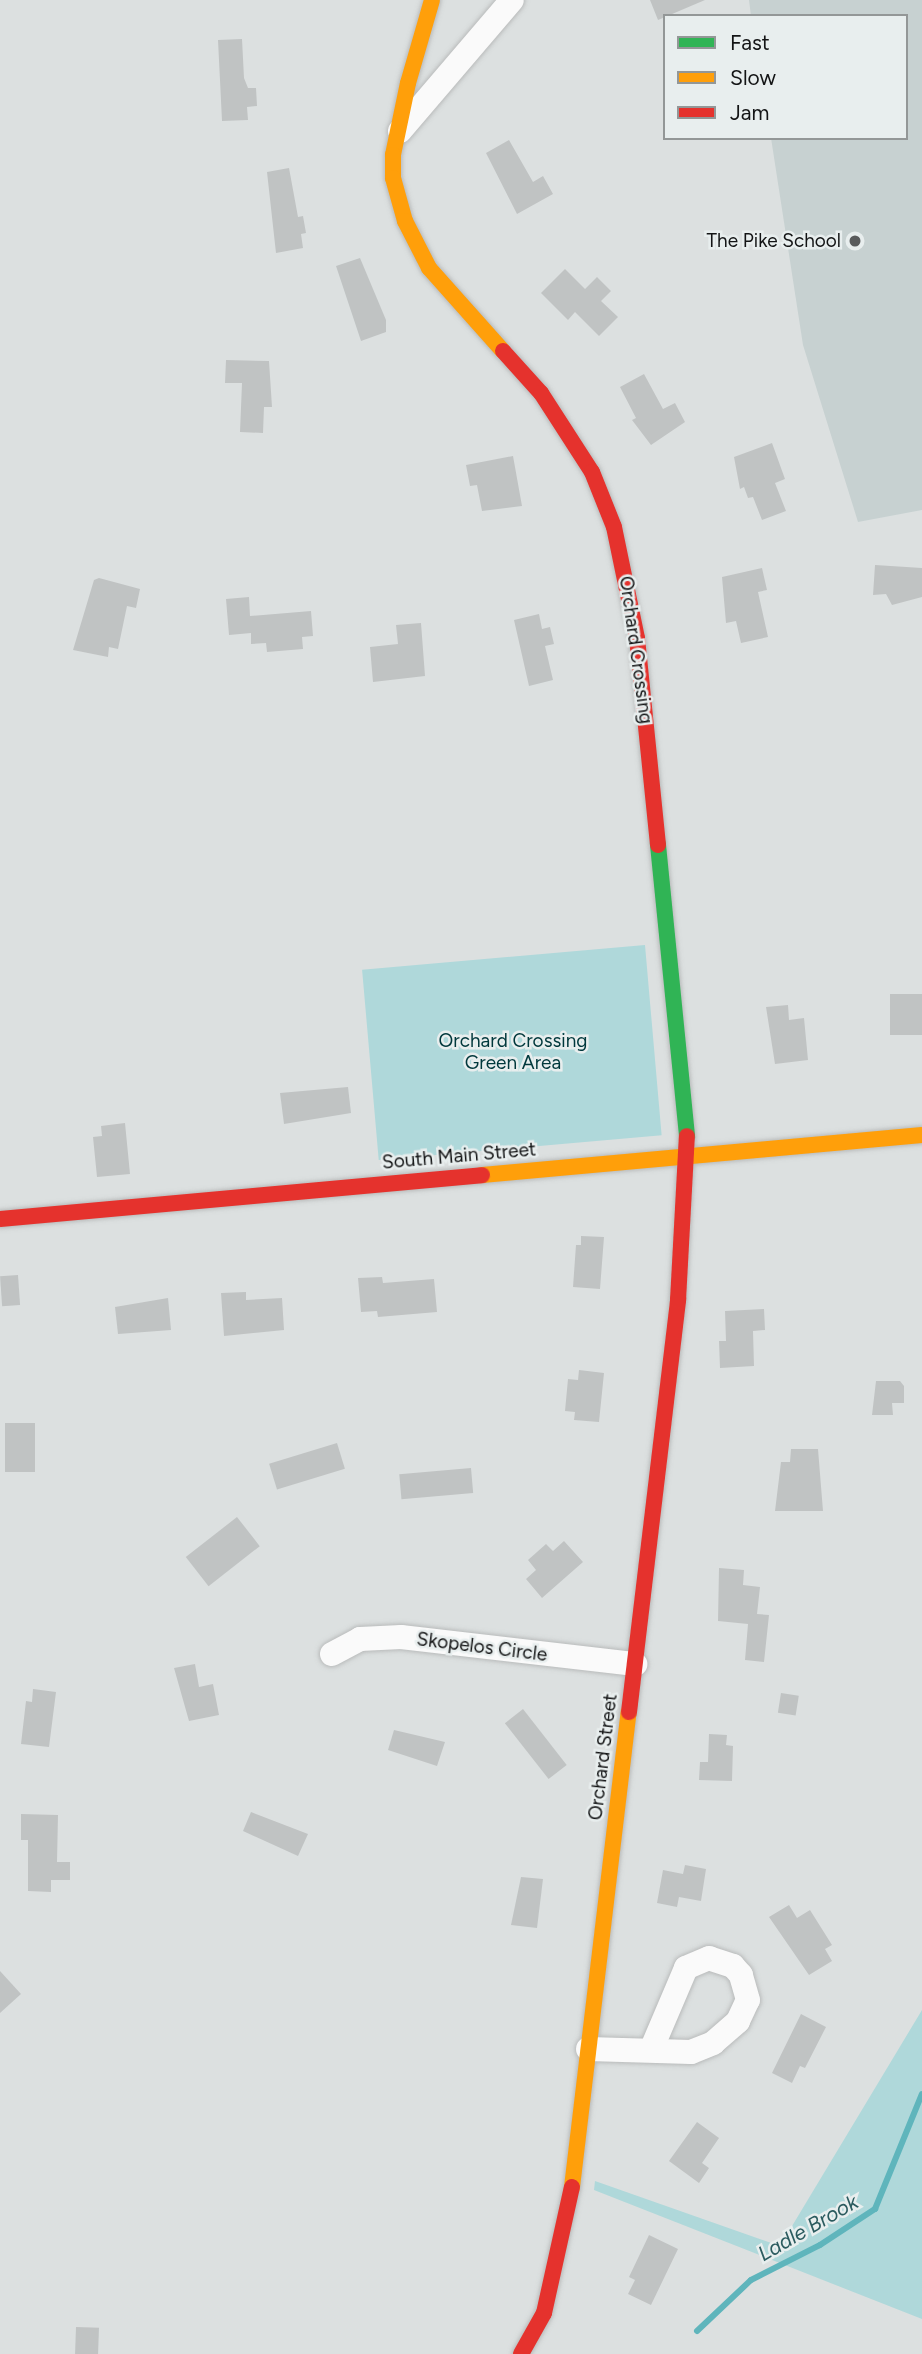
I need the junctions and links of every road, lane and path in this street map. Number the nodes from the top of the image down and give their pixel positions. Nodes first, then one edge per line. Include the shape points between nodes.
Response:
1 (432, 0) edge
2 (512, 0) edge
3 (400, 131) junction
4 (922, 1135) edge
5 (690, 1156) junction
6 (0, 1219) edge
7 (332, 1654) dead end
8 (635, 1664) junction
9 (588, 2049) junction
10 (651, 2049) dead end
11 (521, 2354) edge

1 - 3 street, Orchard Crossing via 408,83
2 - 3 street
3 - 5 street, Orchard Crossing via 393,178 405,221 429,268 540,391 592,472 614,527 637,638
4 - 5 street, South Main Street
5 - 6 street, South Main Street
5 - 8 street, Orchard Street via 690,1190
7 - 8 street, Skopelos Circle via 360,1639 401,1637
8 - 9 street, Orchard Street
9 - 10 street
9 - 11 street, Orchard Street via 568,2218 555,2280 544,2313

